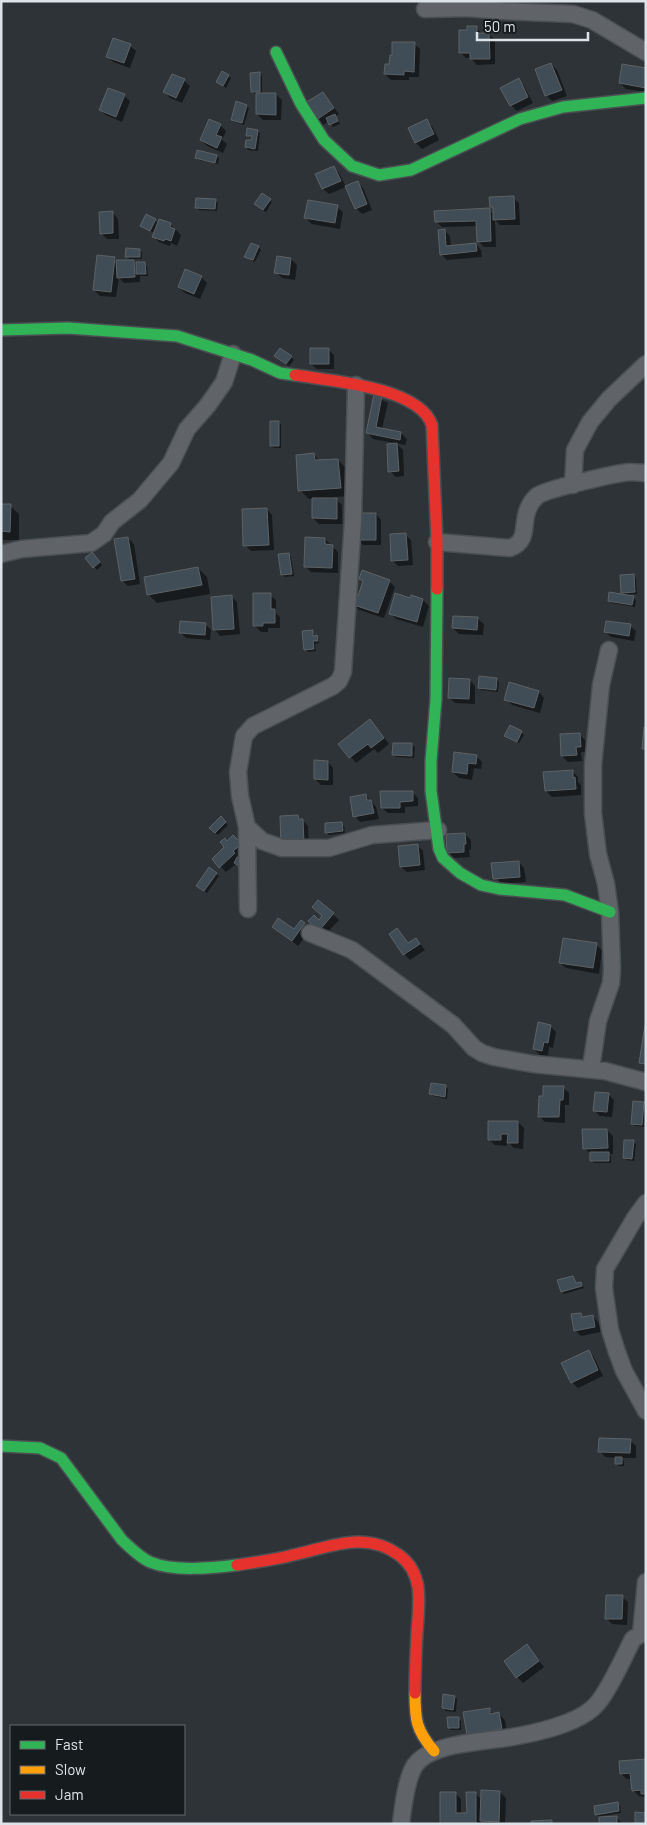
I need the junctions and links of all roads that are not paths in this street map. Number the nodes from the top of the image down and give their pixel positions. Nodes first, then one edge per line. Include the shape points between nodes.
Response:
1 (424, 9) dead end
2 (276, 52) dead end
3 (646, 52) edge
4 (646, 98) edge
5 (1, 330) edge
6 (233, 354) junction
7 (646, 364) edge
8 (356, 385) junction
9 (646, 473) edge
10 (574, 485) junction
11 (437, 542) junction
12 (1, 554) edge
13 (608, 650) dead end
14 (247, 827) junction
15 (438, 830) junction
16 (248, 910) dead end
17 (610, 912) junction
18 (310, 933) dead end
19 (591, 1068) junction
20 (646, 1082) edge
21 (646, 1203) edge
22 (646, 1411) edge
23 (1, 1446) edge
24 (646, 1582) edge
25 (643, 1634) edge
26 (434, 1751) junction
27 (401, 1824) edge

1 - 3 street via 572,14 592,20
2 - 4 street via 301,104 324,140 352,166 379,175 411,170 520,119 564,108
5 - 6 street via 68,328 158,334 192,340
6 - 8 street via 280,373
6 - 12 street via 224,382 187,429 171,463 140,500 112,522 104,534 91,543
7 - 10 street via 590,422 575,450
8 - 11 street via 401,396 417,404 429,416
8 - 14 street via 353,520 343,672 333,686 253,726 244,736 238,786
9 - 10 street via 630,472
10 - 11 street via 538,495 528,507 522,540 510,548
11 - 15 street via 436,699 431,791
13 - 17 street via 593,764 593,813
14 - 15 street via 262,841 282,848 329,848 372,835
14 - 16 street
15 - 17 street via 443,858 469,880 499,889 565,895
17 - 19 street via 611,983 598,1021
18 - 19 street via 352,950 440,1014 482,1053 561,1068
19 - 20 street
21 - 22 street via 605,1269 604,1288 617,1352 624,1372
23 - 26 street via 35,1447 61,1458 120,1538 152,1563 190,1568 220,1567 347,1542 378,1542 393,1550 413,1570 416,1579 416,1717 419,1731
24 - 25 street
25 - 26 street via 634,1639 600,1700 584,1715 538,1732 445,1746
26 - 27 street via 418,1762 412,1772

